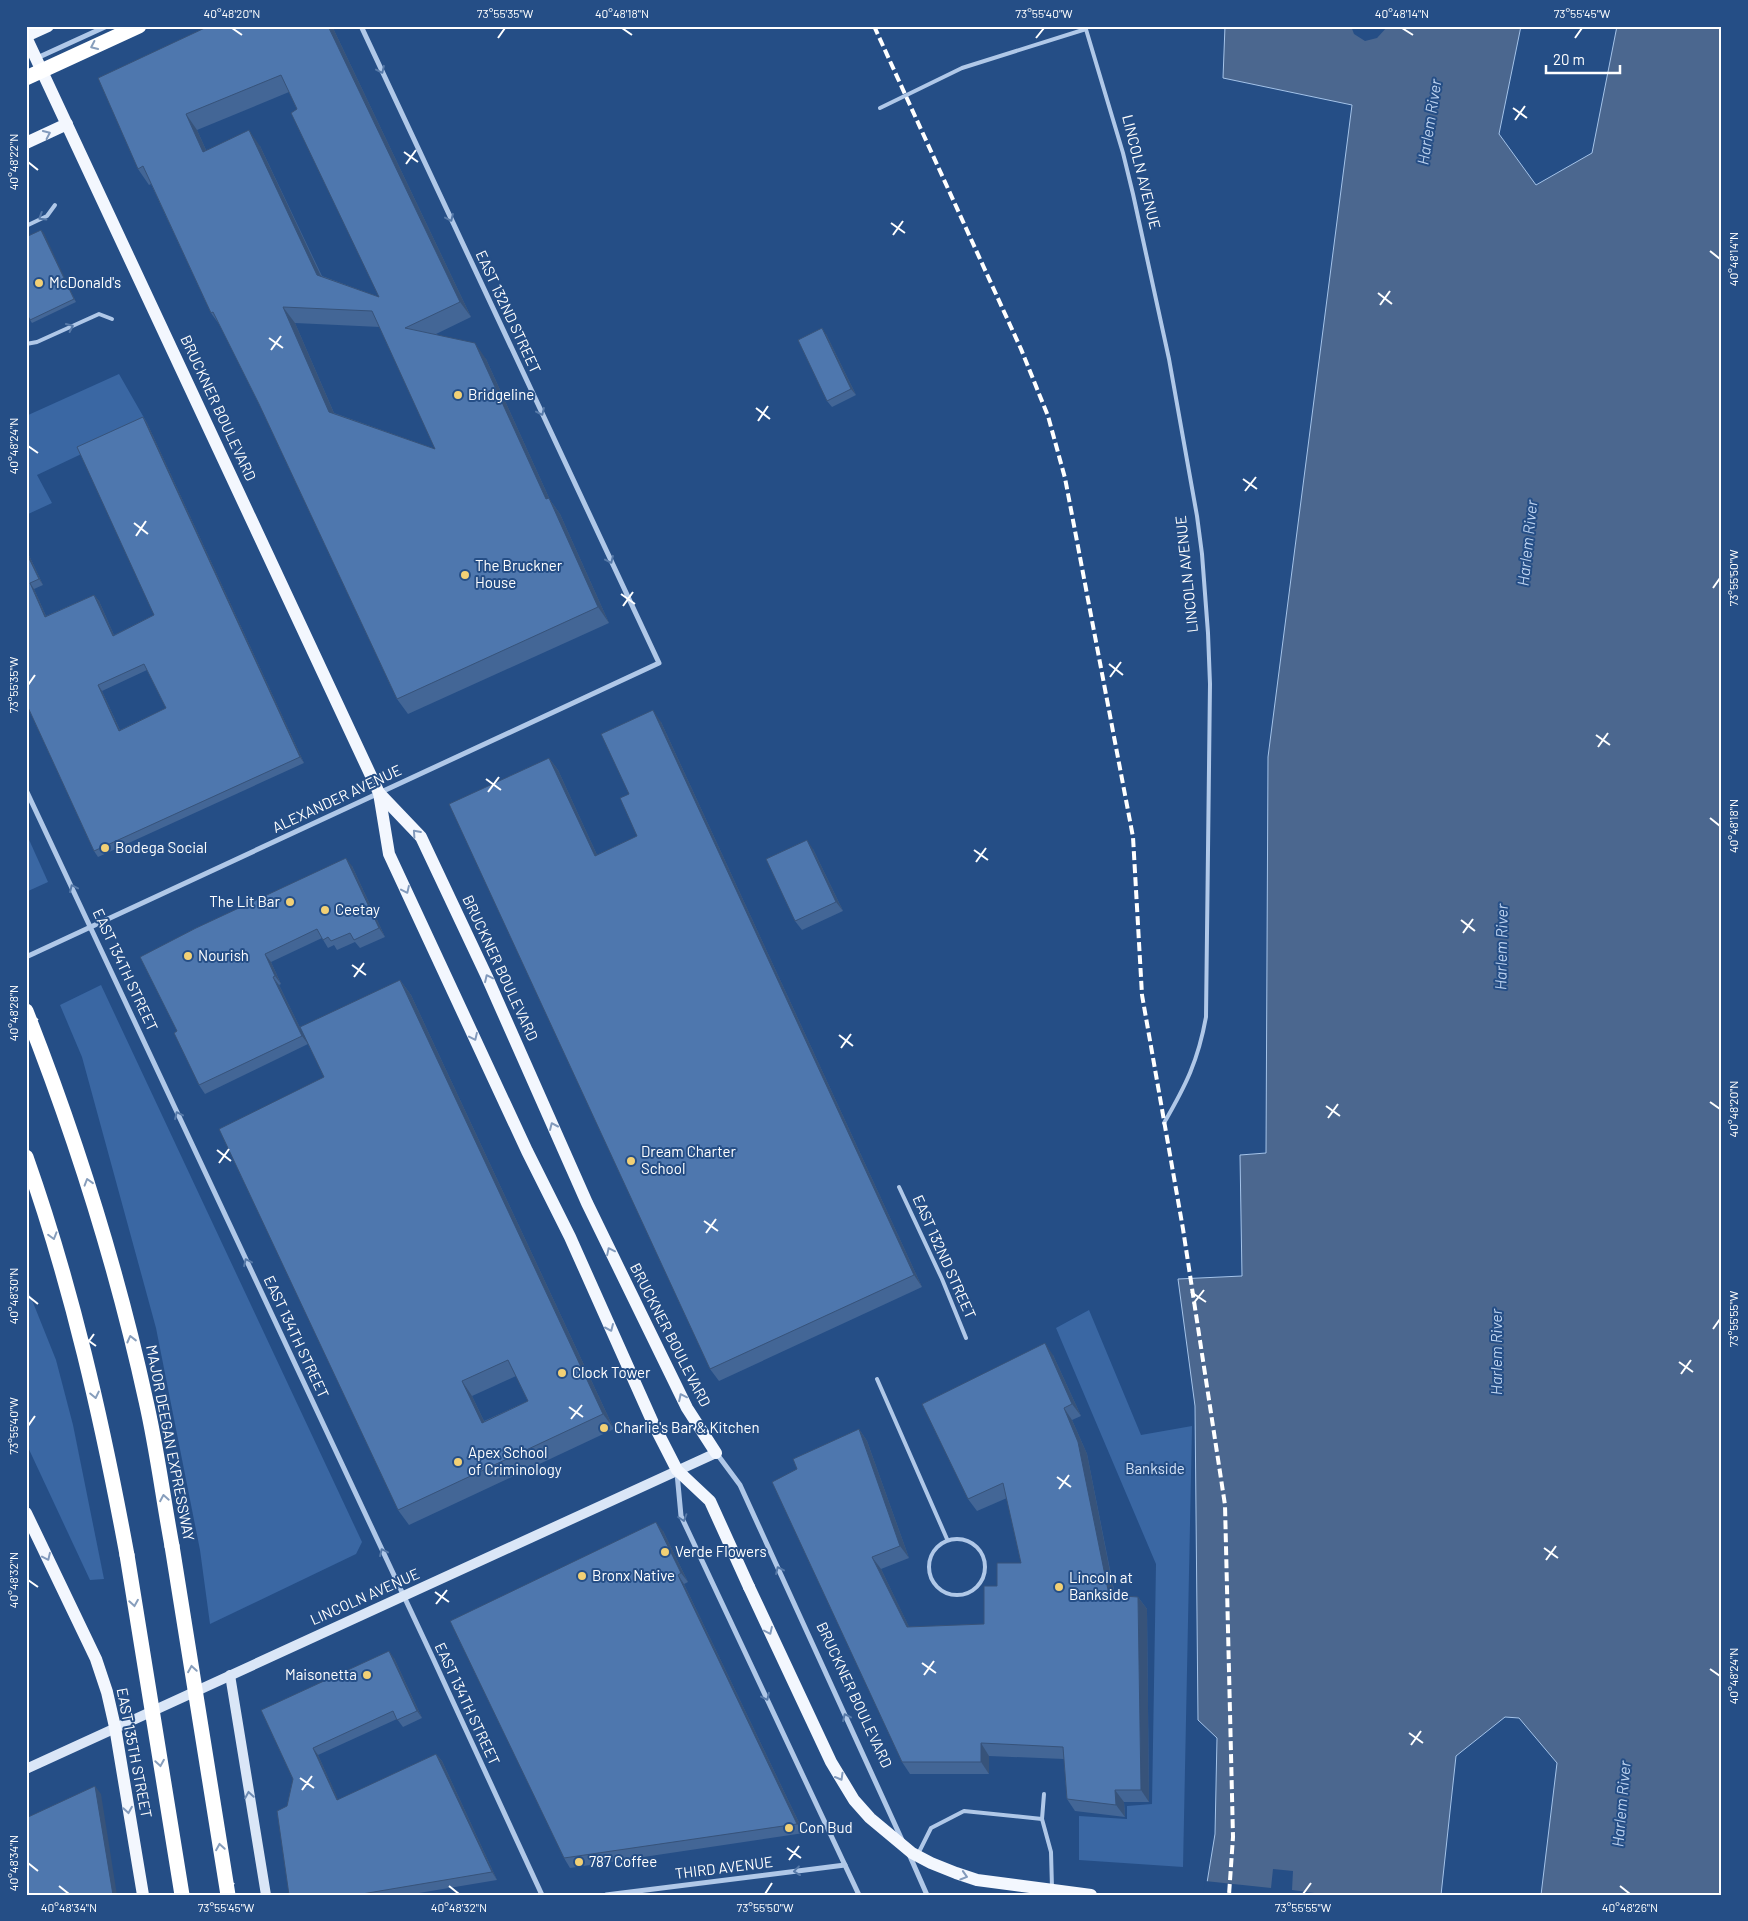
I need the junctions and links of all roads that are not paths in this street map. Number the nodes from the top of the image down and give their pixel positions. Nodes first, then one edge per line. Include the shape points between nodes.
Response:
1 (48, 26) edge
2 (107, 26) edge
3 (139, 26) edge
4 (361, 26) edge
5 (1085, 28) edge
6 (26, 36) edge
7 (36, 58) junction
8 (26, 78) edge
9 (880, 108) dead end
10 (67, 124) junction
11 (26, 144) edge
12 (55, 205) dead end
13 (26, 226) edge
14 (112, 319) dead end
15 (26, 344) edge
16 (658, 663) joint
17 (26, 790) edge
18 (379, 793) junction
19 (91, 927) junction
20 (26, 957) edge
21 (26, 1011) edge
22 (1164, 1123) dead end
23 (26, 1157) edge
24 (899, 1187) dead end
25 (966, 1338) dead end
26 (876, 1379) dead end
27 (716, 1453) junction
28 (677, 1470) junction
29 (26, 1513) edge
30 (947, 1540) junction
31 (403, 1596) junction
32 (230, 1675) junction
33 (115, 1727) junction
34 (26, 1769) edge
35 (1044, 1794) dead end
36 (1042, 1819) junction
37 (913, 1863) junction
38 (845, 1865) junction
39 (143, 1895) edge
40 (182, 1895) edge
41 (228, 1895) edge
42 (266, 1895) edge
43 (542, 1895) edge
44 (606, 1895) edge
45 (858, 1895) edge
46 (927, 1895) edge
47 (1052, 1895) edge
48 (1091, 1895) edge

1 - 6 main road
2 - 7 street
3 -> 8 highway, bridge
4 -> 16 street, EAST 132ND STREET
5 - 9 lane via 962,68
5 - 22 lane, LINCOLN AVENUE via 1129,178 1169,359 1197,516 1206,591 1210,684 1206,1017 1196,1061
6 - 7 main road, BRUCKNER BOULEVARD
7 - 10 main road, BRUCKNER BOULEVARD
11 -> 10 main road
10 - 18 main road, BRUCKNER BOULEVARD
12 -> 13 lane via 47,216
15 -> 14 lane via 99,314
16 - 18 street, ALEXANDER AVENUE
19 -> 17 street, EAST 134TH STREET
18 - 19 street, ALEXANDER AVENUE
27 -> 18 main road, BRUCKNER BOULEVARD via 687,1408 592,1212 421,837
18 -> 28 main road, BRUCKNER BOULEVARD via 389,854
19 - 20 street, ALEXANDER AVENUE
31 -> 19 street, EAST 134TH STREET
41 -> 21 highway, MAJOR DEEGAN EXPRESSWAY, bridge via 146,1402 88,1181
23 -> 40 highway, bridge via 70,1297 112,1471
24 - 25 lane, EAST 132ND STREET
26 - 30 lane
27 - 28 main road, LINCOLN AVENUE
37 -> 27 street, BRUCKNER BOULEVARD via 740,1485
28 - 31 main road, LINCOLN AVENUE
28 -> 38 street, BRUCKNER BOULEVARD via 681,1516
28 -> 48 main road, bridge via 710,1501 831,1762 854,1800 870,1818 912,1853 956,1873 977,1880
29 -> 33 main road, EAST 135TH STREET via 96,1660
30 - 30 lane via 933,1550 929,1559 930,1577 941,1591 950,1595 969,1593 982,1579 985,1560 974,1544 957,1538
31 - 32 main road, LINCOLN AVENUE
31 - 43 street, EAST 134TH STREET
32 - 33 main road, LINCOLN AVENUE
42 -> 32 main road
33 - 34 main road, LINCOLN AVENUE
33 -> 39 main road, EAST 135TH STREET
35 - 36 lane
36 - 37 lane via 964,1811 931,1828
36 - 47 lane via 1051,1852
37 - 46 street, BRUCKNER BOULEVARD
38 -> 44 street, THIRD AVENUE
38 - 45 street, BRUCKNER BOULEVARD

